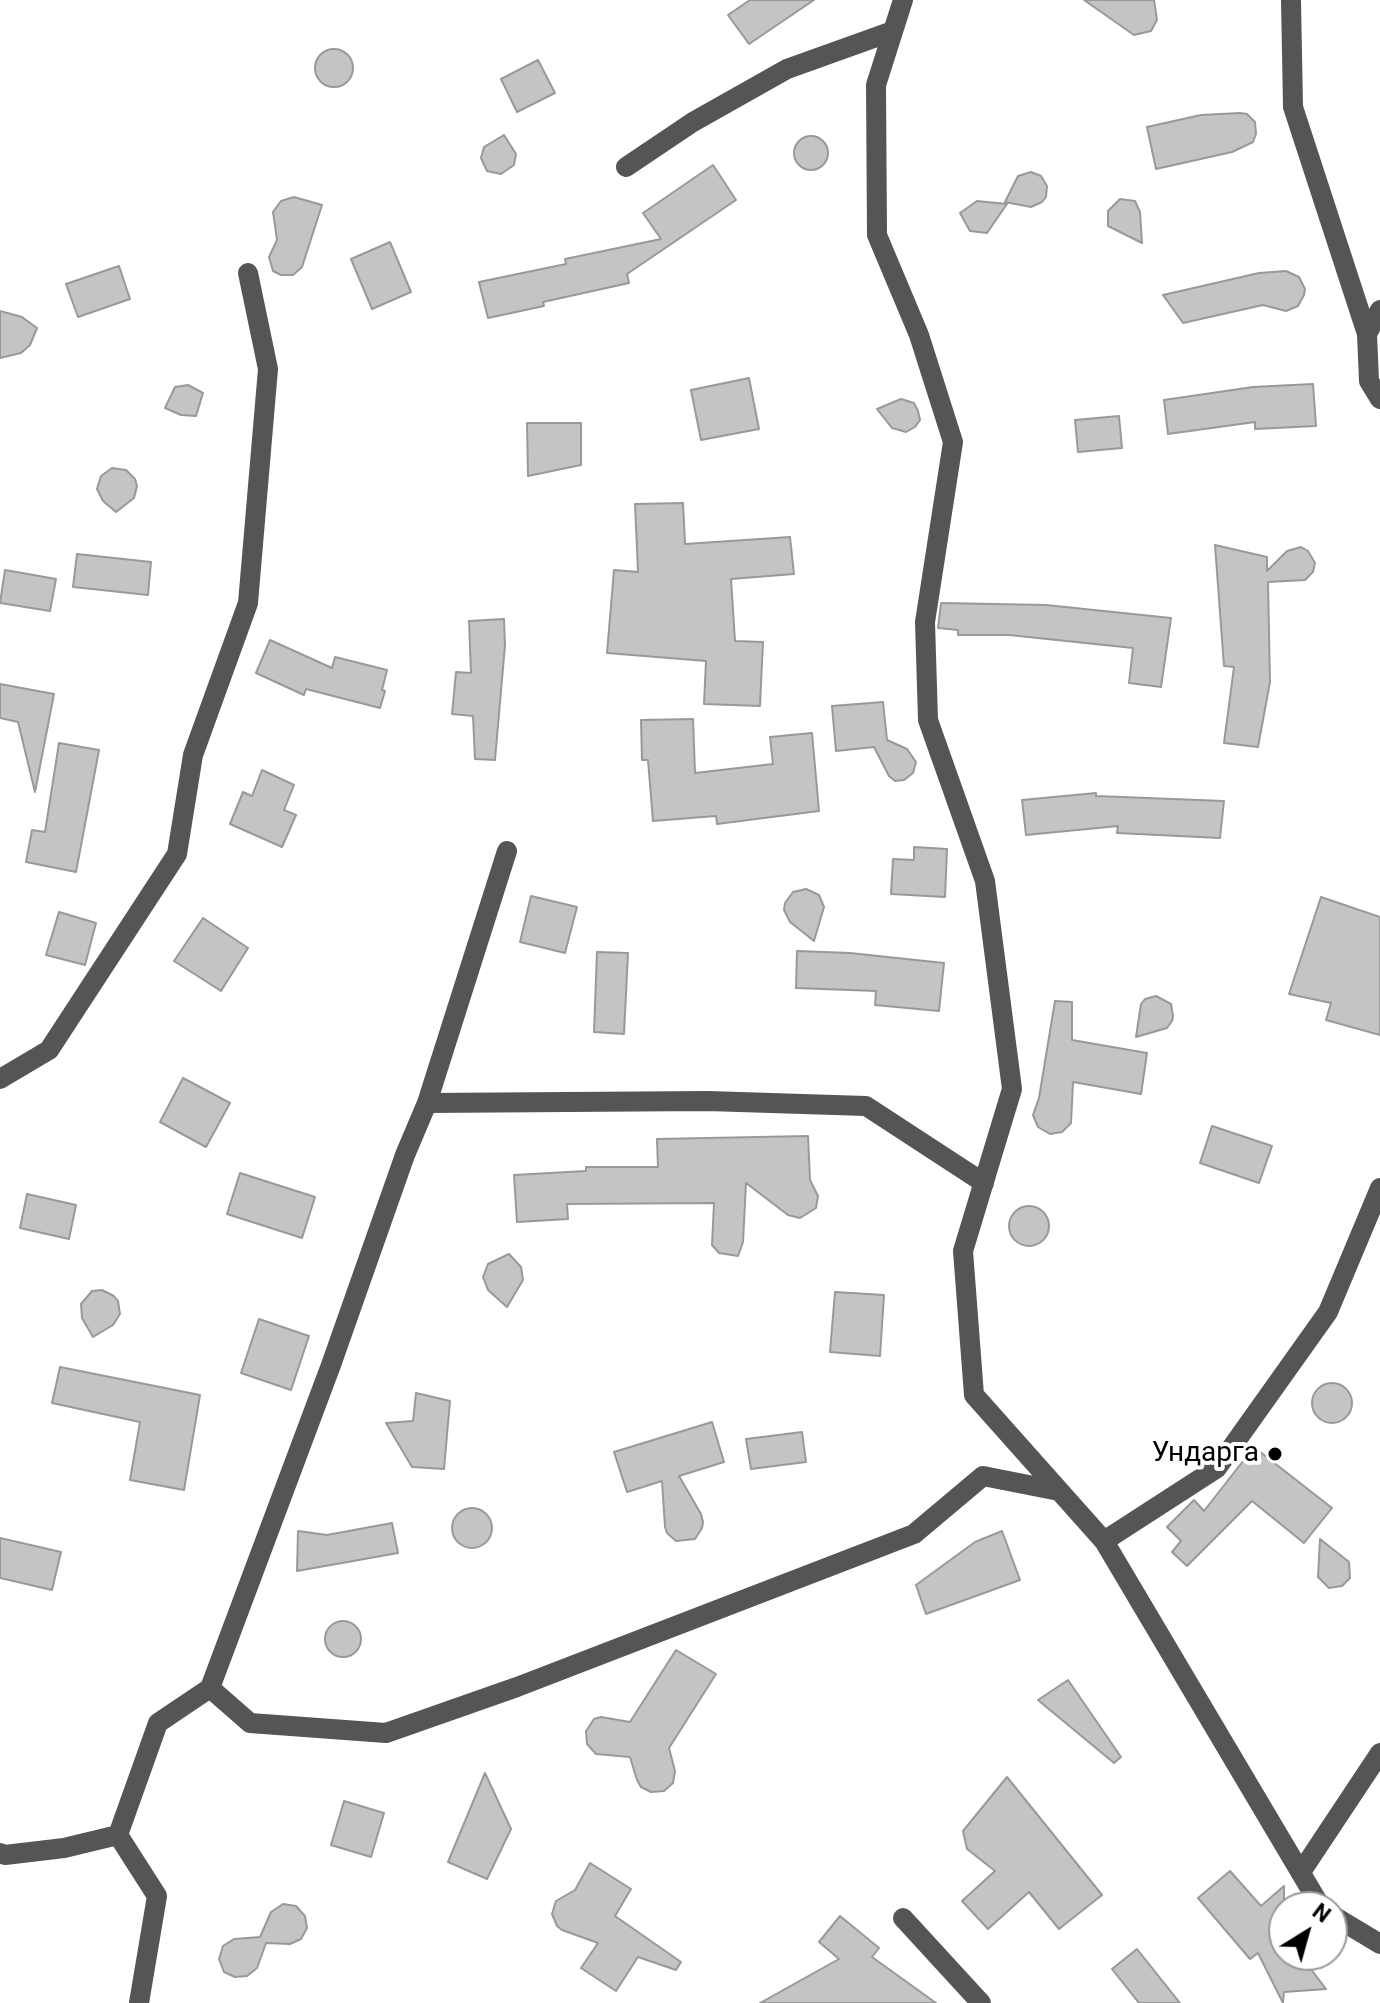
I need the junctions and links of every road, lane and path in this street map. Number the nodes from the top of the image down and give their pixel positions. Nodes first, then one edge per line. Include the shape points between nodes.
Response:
1 (903, 0) edge
2 (1291, 0) edge
3 (893, 31) junction
4 (626, 167) dead end
5 (248, 273) dead end
6 (1380, 310) edge
7 (1367, 334) junction
8 (1380, 399) edge
9 (507, 851) dead end
10 (0, 1079) edge
11 (427, 1103) junction
12 (984, 1183) junction
13 (1380, 1188) edge
14 (1059, 1491) junction
15 (1104, 1541) junction
16 (210, 1688) junction
17 (1380, 1753) edge
18 (118, 1835) junction
19 (0, 1853) edge
20 (1301, 1872) junction
21 (1312, 1891) edge
22 (903, 1918) dead end
23 (1348, 1925) edge
24 (1380, 1944) edge
25 (139, 2003) edge
26 (981, 2003) edge

1 - 3 street
2 - 7 street via 1293,107
3 - 4 street via 787,69
3 - 12 street via 876,85 877,235 919,335 953,442 925,622 928,720 985,881 1012,1089
5 - 10 street via 268,369 248,603 193,755 177,854 49,1050
6 - 7 street
7 - 8 street via 1369,381
9 - 11 street
11 - 12 street via 866,1106
11 - 16 street
12 - 14 street via 963,1251 974,1395
13 - 15 street via 1328,1312 1217,1468
14 - 15 street
14 - 16 street via 983,1476 914,1534 386,1733 250,1723
15 - 20 street
16 - 18 street via 158,1723
17 - 20 street
18 - 19 street via 64,1848
18 - 25 street via 157,1896
20 - 21 street
22 - 26 street
23 - 24 street

